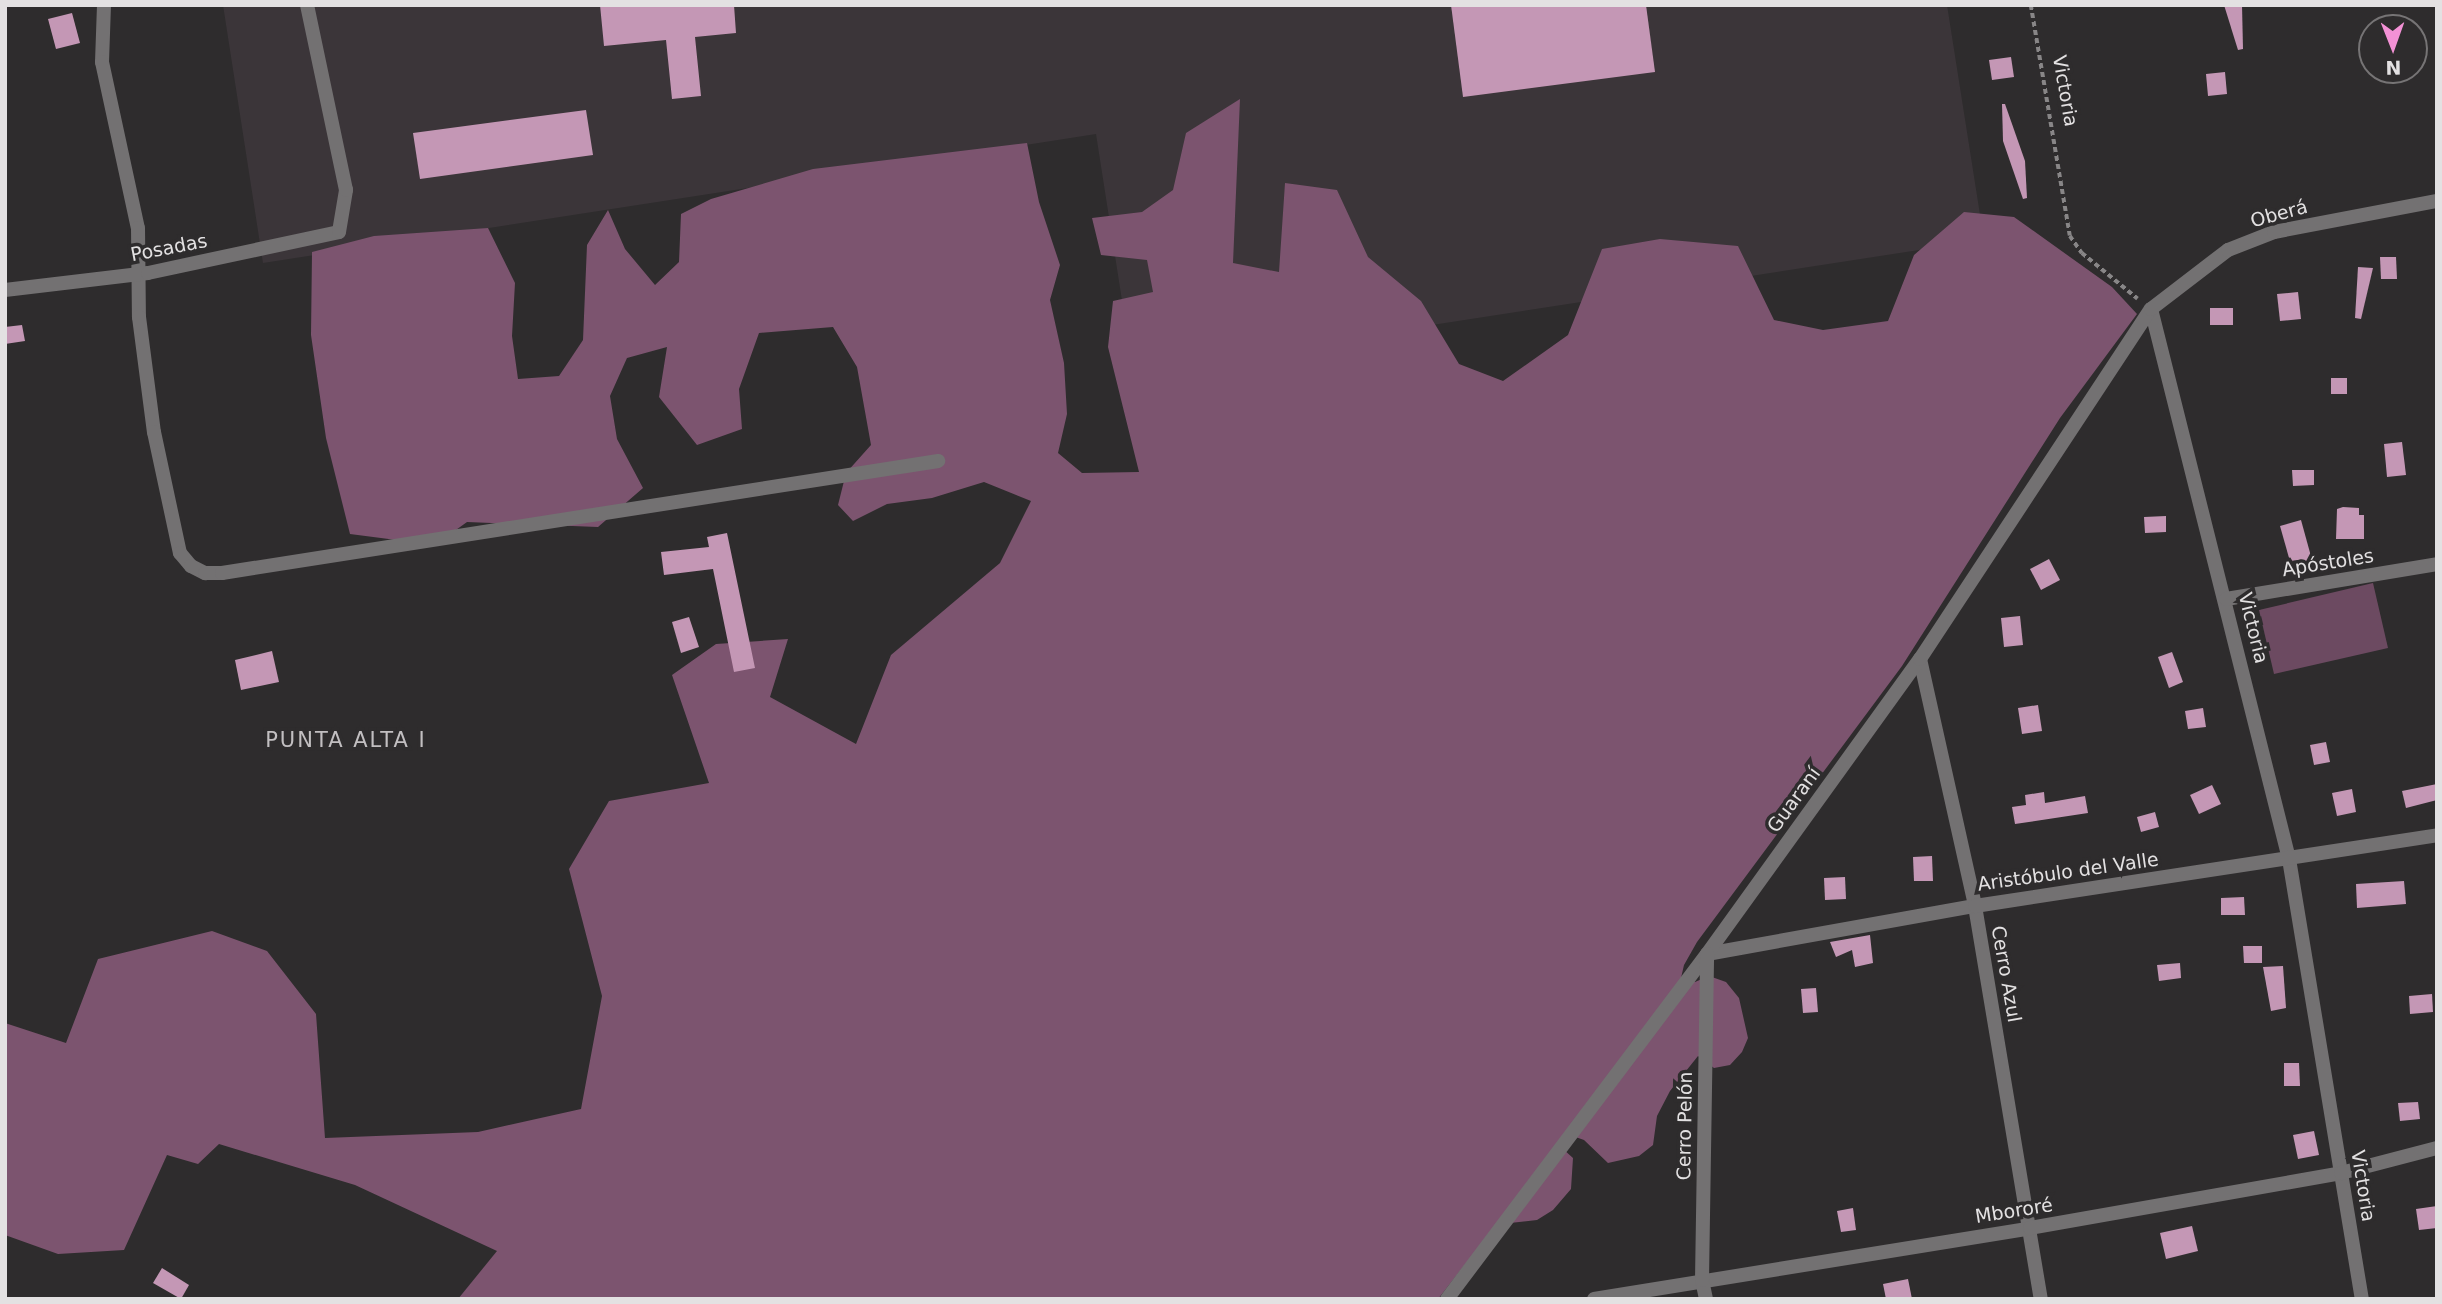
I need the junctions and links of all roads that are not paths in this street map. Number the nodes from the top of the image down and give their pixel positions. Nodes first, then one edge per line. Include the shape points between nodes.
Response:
1 (104, 5) edge
2 (307, 5) edge
3 (2437, 201) edge
4 (138, 275) junction
5 (5, 290) edge
6 (2151, 309) junction
7 (938, 461) dead end
8 (2437, 564) edge
9 (2226, 599) junction
10 (1920, 659) junction
11 (2437, 835) edge
12 (2290, 859) junction
13 (1975, 906) junction
14 (1707, 954) junction
15 (2437, 1148) edge
16 (2341, 1173) junction
17 (2030, 1228) junction
18 (1702, 1280) junction
19 (1447, 1299) edge
20 (1594, 1299) edge
21 (1706, 1299) edge
22 (2041, 1299) edge
23 (2362, 1299) edge

1 - 4 street via 102,62 138,228
2 - 4 street, Posadas via 346,190 339,232
3 - 6 street, Oberá via 2274,232 2239,245
4 - 5 street, Posadas
4 - 7 street via 154,432 180,553 205,573
6 - 9 street, Victoria
6 - 10 street, Guaraní
8 - 9 street, Apóstoles
9 - 12 street, Victoria
10 - 13 street, Cerro Azul
10 - 14 street, Guaraní
11 - 12 street, Aristóbulo del Valle
12 - 13 street, Aristóbulo del Valle
12 - 16 street, Victoria
13 - 14 street, Aristóbulo del Valle
13 - 17 street, Cerro Azul
14 - 18 street, Cerro Pelón
14 - 19 street, Guaraní
15 - 16 street, Mbororé
16 - 17 street, Mbororé
16 - 23 street, Victoria
17 - 18 street, Mbororé
17 - 22 street, Cerro Azul
18 - 20 street, Mbororé
18 - 21 street, Cerro Pelón

